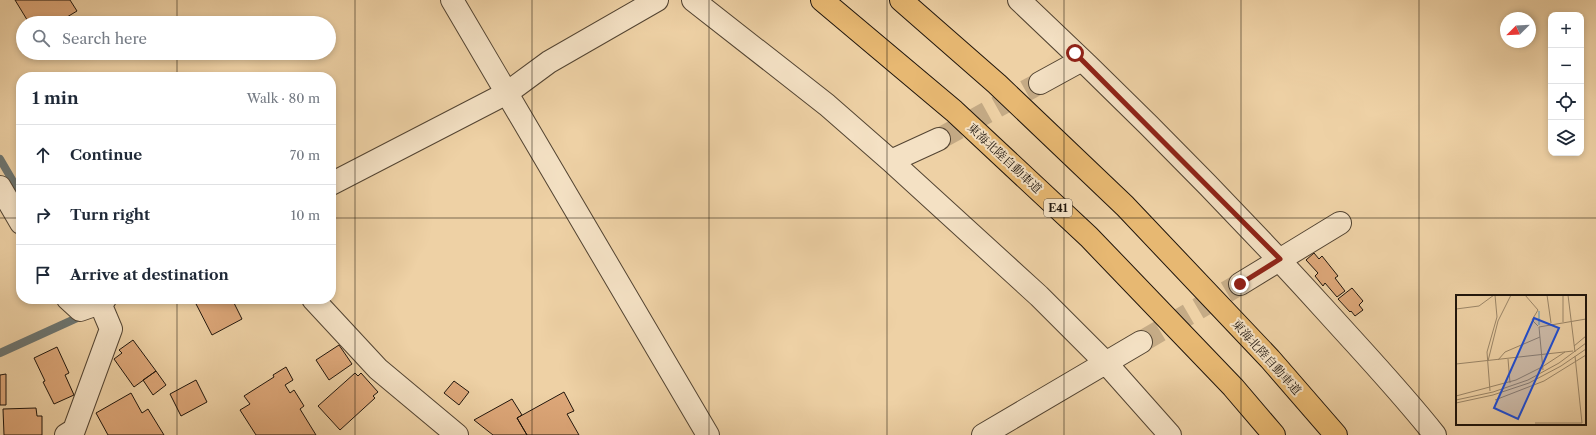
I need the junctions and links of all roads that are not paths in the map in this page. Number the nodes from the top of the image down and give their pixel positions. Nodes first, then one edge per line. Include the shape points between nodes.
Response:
1 (452, 0) edge
2 (657, 0) edge
3 (693, 0) edge
4 (822, 0) edge
5 (901, 0) edge
6 (1019, 0) edge
7 (1082, 60) junction
8 (1040, 83) tunnel mouth
9 (507, 93) junction
10 (939, 139) tunnel mouth
11 (891, 161) junction
12 (336, 181) edge
13 (0, 187) edge
14 (16, 214) edge
15 (1340, 223) dead end
16 (1280, 259) junction
17 (1240, 284) tunnel mouth
18 (73, 304) edge
19 (95, 304) edge
20 (104, 304) edge
21 (318, 304) edge
22 (1141, 342) tunnel mouth
23 (1106, 363) junction
24 (66, 435) edge
25 (456, 435) edge
26 (708, 435) edge
27 (983, 435) edge
28 (1170, 435) edge
29 (1274, 435) edge
30 (1336, 435) edge
31 (1435, 435) edge

1 - 9 street
2 - 9 street via 549,62
3 - 11 street via 827,105
4 - 29 highway, 東海北陸自動車道 / E41 via 954,111 1089,238 1234,388
5 - 30 highway, 東海北陸自動車道 via 997,84 1125,206 1270,359
6 - 7 street
7 - 8 street
7 - 16 street
9 - 12 street
9 - 26 street
10 - 11 street
11 - 23 street via 1039,296
13 - 14 street
15 - 16 street
16 - 17 street
16 - 31 street
18 - 19 street via 80,310
20 - 24 street via 111,329 74,430
21 - 25 street via 378,369
22 - 23 street
23 - 27 street
23 - 28 street

